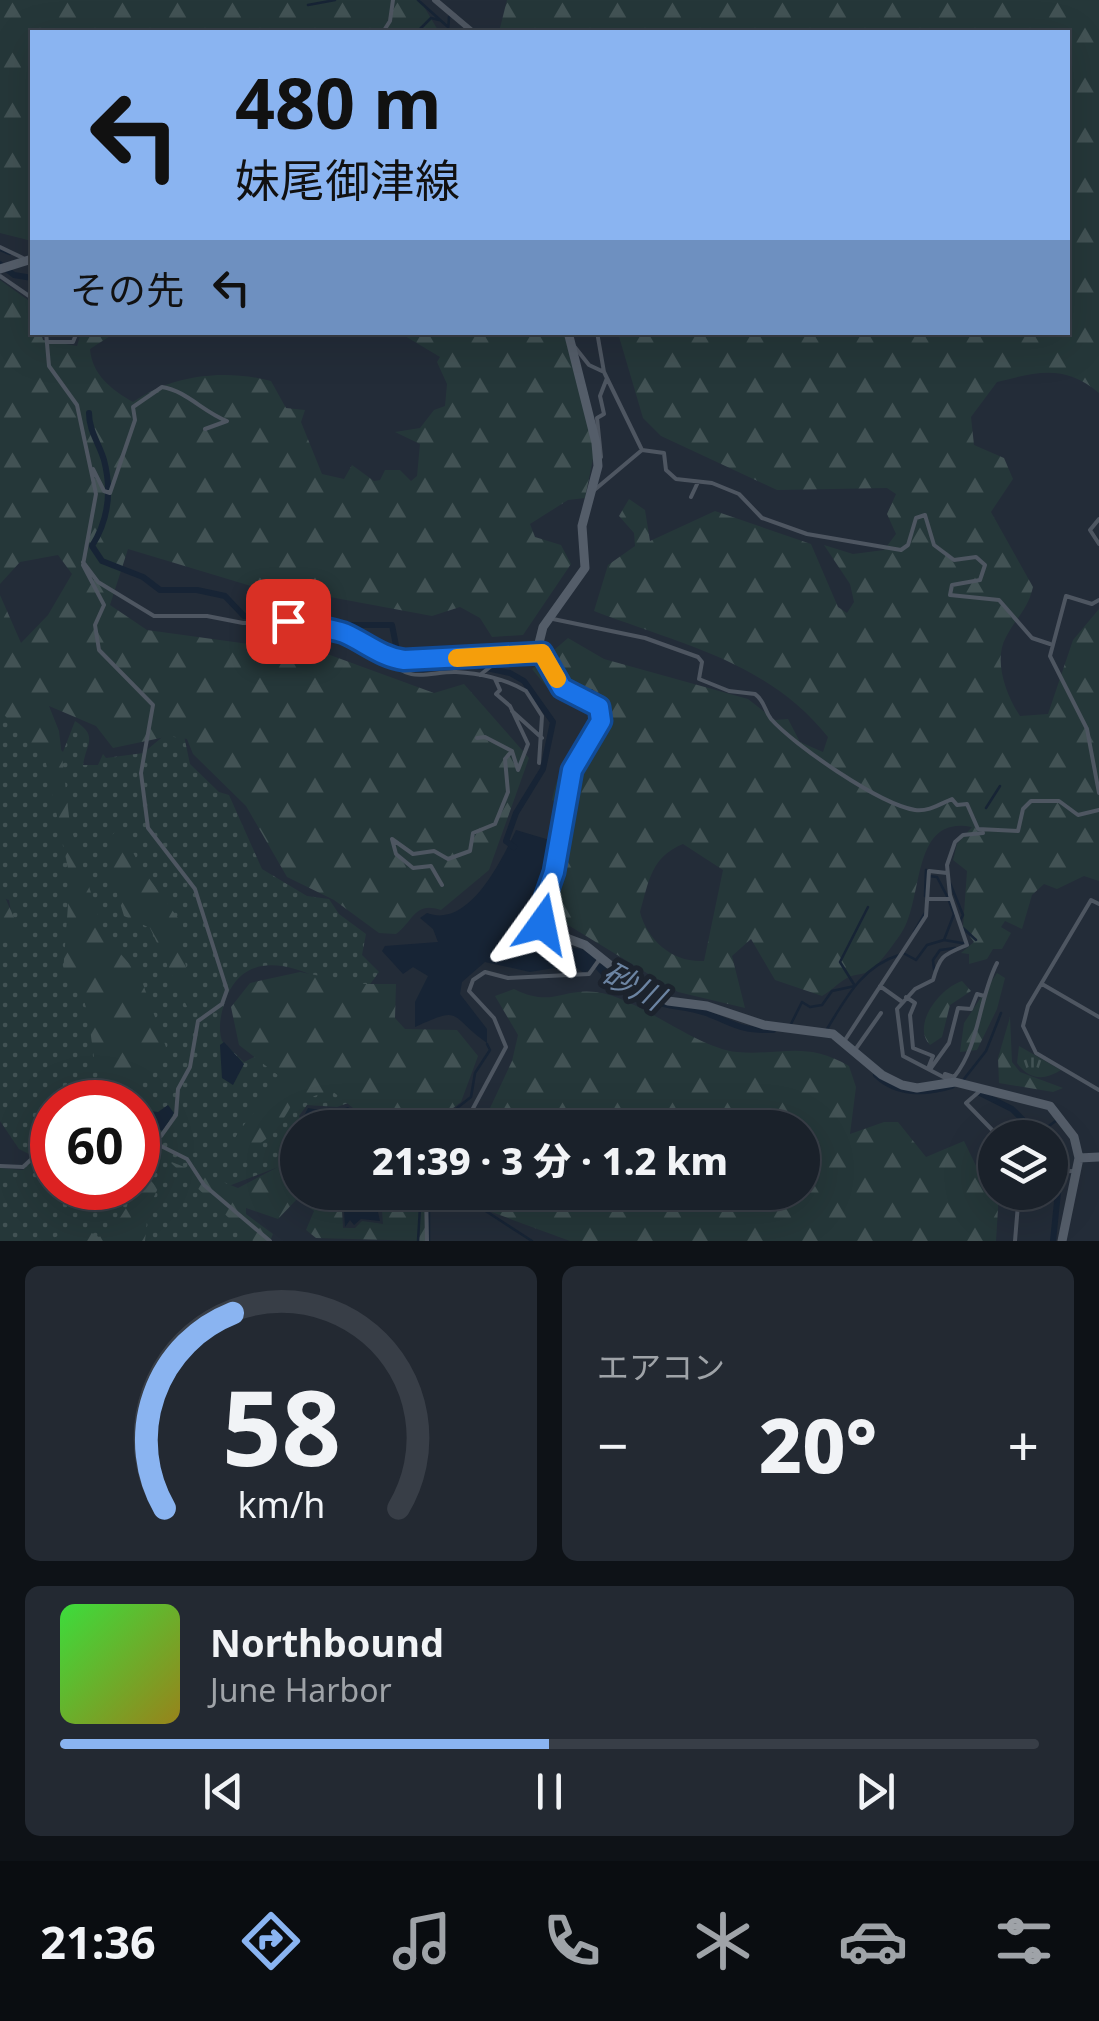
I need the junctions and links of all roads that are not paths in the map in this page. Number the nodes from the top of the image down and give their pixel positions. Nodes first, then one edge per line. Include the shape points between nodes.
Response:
1 (393, 0) edge
2 (435, 0) edge
3 (384, 30) edge
4 (471, 30) edge
5 (0, 248) edge
6 (30, 260) edge
7 (30, 260) edge
8 (4, 271) edge
9 (30, 296) edge
10 (46, 335) edge
11 (76, 335) edge
12 (597, 335) edge
13 (569, 337) edge
14 (47, 342) junction
15 (604, 372) junction
16 (607, 378) junction
17 (205, 429) dead end
18 (642, 450) junction
19 (90, 466) junction
20 (598, 466) junction
21 (698, 482) junction
22 (590, 493) junction
23 (691, 497) dead end
24 (1099, 519) edge
25 (1099, 544) edge
26 (83, 562) junction
27 (1099, 600) edge
28 (548, 619) junction
29 (1050, 644) junction
30 (542, 653) junction
31 (503, 657) junction
32 (396, 659) junction
33 (483, 672) junction
34 (495, 679) junction
35 (512, 711) junction
36 (477, 738) dead end
37 (542, 738) junction
38 (512, 752) junction
39 (539, 763) dead end
40 (1099, 793) edge
41 (1099, 810) edge
42 (994, 832) junction
43 (946, 874) junction
44 (442, 885) dead end
45 (928, 899) junction
46 (951, 899) junction
47 (1099, 904) edge
48 (599, 959) junction
49 (997, 963) dead end
50 (1042, 984) junction
51 (880, 986) junction
52 (984, 996) junction
53 (903, 999) junction
54 (880, 1013) dead end
55 (1099, 1017) edge
56 (844, 1041) junction
57 (855, 1051) junction
58 (929, 1068) junction
59 (942, 1074) junction
60 (951, 1081) junction
61 (1099, 1090) edge
62 (979, 1091) junction
63 (472, 1110) edge
64 (983, 1120) edge
65 (160, 1136) edge
66 (160, 1146) edge
67 (1099, 1157) edge
68 (1079, 1158) junction
69 (30, 1160) edge
70 (0, 1166) edge
71 (1068, 1171) edge
72 (1078, 1171) junction
73 (426, 1210) edge
74 (1017, 1210) edge
75 (270, 1241) edge
76 (427, 1241) edge
77 (1014, 1241) edge
78 (1062, 1241) edge

1 - 3 street
2 - 4 street
5 - 6 street
7 - 8 main road
8 - 9 street
10 - 14 street
11 - 14 street via 73,342
12 - 15 street
13 - 15 street
13 - 20 main road
14 - 19 street via 49,366 74,398
15 - 16 street
16 - 18 street
16 - 20 street via 600,396 605,408 598,418
17 - 19 street via 227,421 167,387 133,407 116,487 108,493
18 - 21 street via 662,451 676,479
18 - 22 street
19 - 26 street via 96,500
20 - 22 main road
21 - 23 street
21 - 29 street via 739,494 767,520 808,534 901,550 916,518 925,515 934,545 954,560 976,558 985,565 980,580 952,585 950,595 999,600 1032,638
22 - 28 main road via 582,526 585,568
24 - 25 street via 1090,530
26 - 32 street via 98,582 154,616 299,622 343,632
26 - 65 street via 104,605 95,625 99,650 153,705 141,773 148,828 195,889 227,990 222,1004 198,1021 174,1120
27 - 29 street via 1066,596
28 - 30 main road via 539,637
28 - 42 street via 698,657 699,679 755,694 801,748 860,786 914,810 950,800 968,804 977,828
29 - 40 street via 1055,670 1074,695 1086,729
30 - 31 street
30 - 48 main road via 562,688 596,704 602,716 573,766 540,918 550,934 586,945
31 - 32 street
31 - 33 street
32 - 33 street via 399,670 415,676
33 - 34 street
34 - 35 street via 496,694
34 - 37 street via 516,685 534,701
35 - 37 street
35 - 38 street via 528,744 517,770
36 - 38 street
37 - 39 street
38 - 44 street via 504,762 508,786 496,822 474,833 470,851 446,859 434,851 413,854 392,839 399,856 413,868 431,866
41 - 42 street via 1082,815 1059,801 1032,801 1018,832
42 - 43 street via 965,835 952,846
43 - 45 street via 928,871
43 - 46 street
45 - 46 street
45 - 51 street via 928,914
46 - 53 street via 967,944 943,953 933,980
47 - 50 street via 1091,900
48 - 56 main road via 668,1000
48 - 63 street via 589,974 539,979 486,972 473,980 469,990 494,1018 506,1047
49 - 52 street
50 - 55 street
50 - 61 street via 1023,1019 1028,1043
51 - 53 street
51 - 56 street
52 - 58 street via 976,994 971,1008 958,1008 949,1043
52 - 59 street via 965,1064 954,1077
53 - 58 street via 896,1025 904,1056
53 - 58 street via 916,1003 910,1015 914,1048 933,1056
54 - 57 street
56 - 57 main road
57 - 60 main road via 902,1085
58 - 59 street
59 - 60 street
60 - 62 main road
62 - 64 street via 966,1103
62 - 68 main road via 1050,1106 1074,1137
66 - 75 street via 186,1160 204,1185
67 - 68 main road
68 - 72 main road
69 - 70 street
71 - 72 street
72 - 78 main road
73 - 76 street
74 - 77 street

